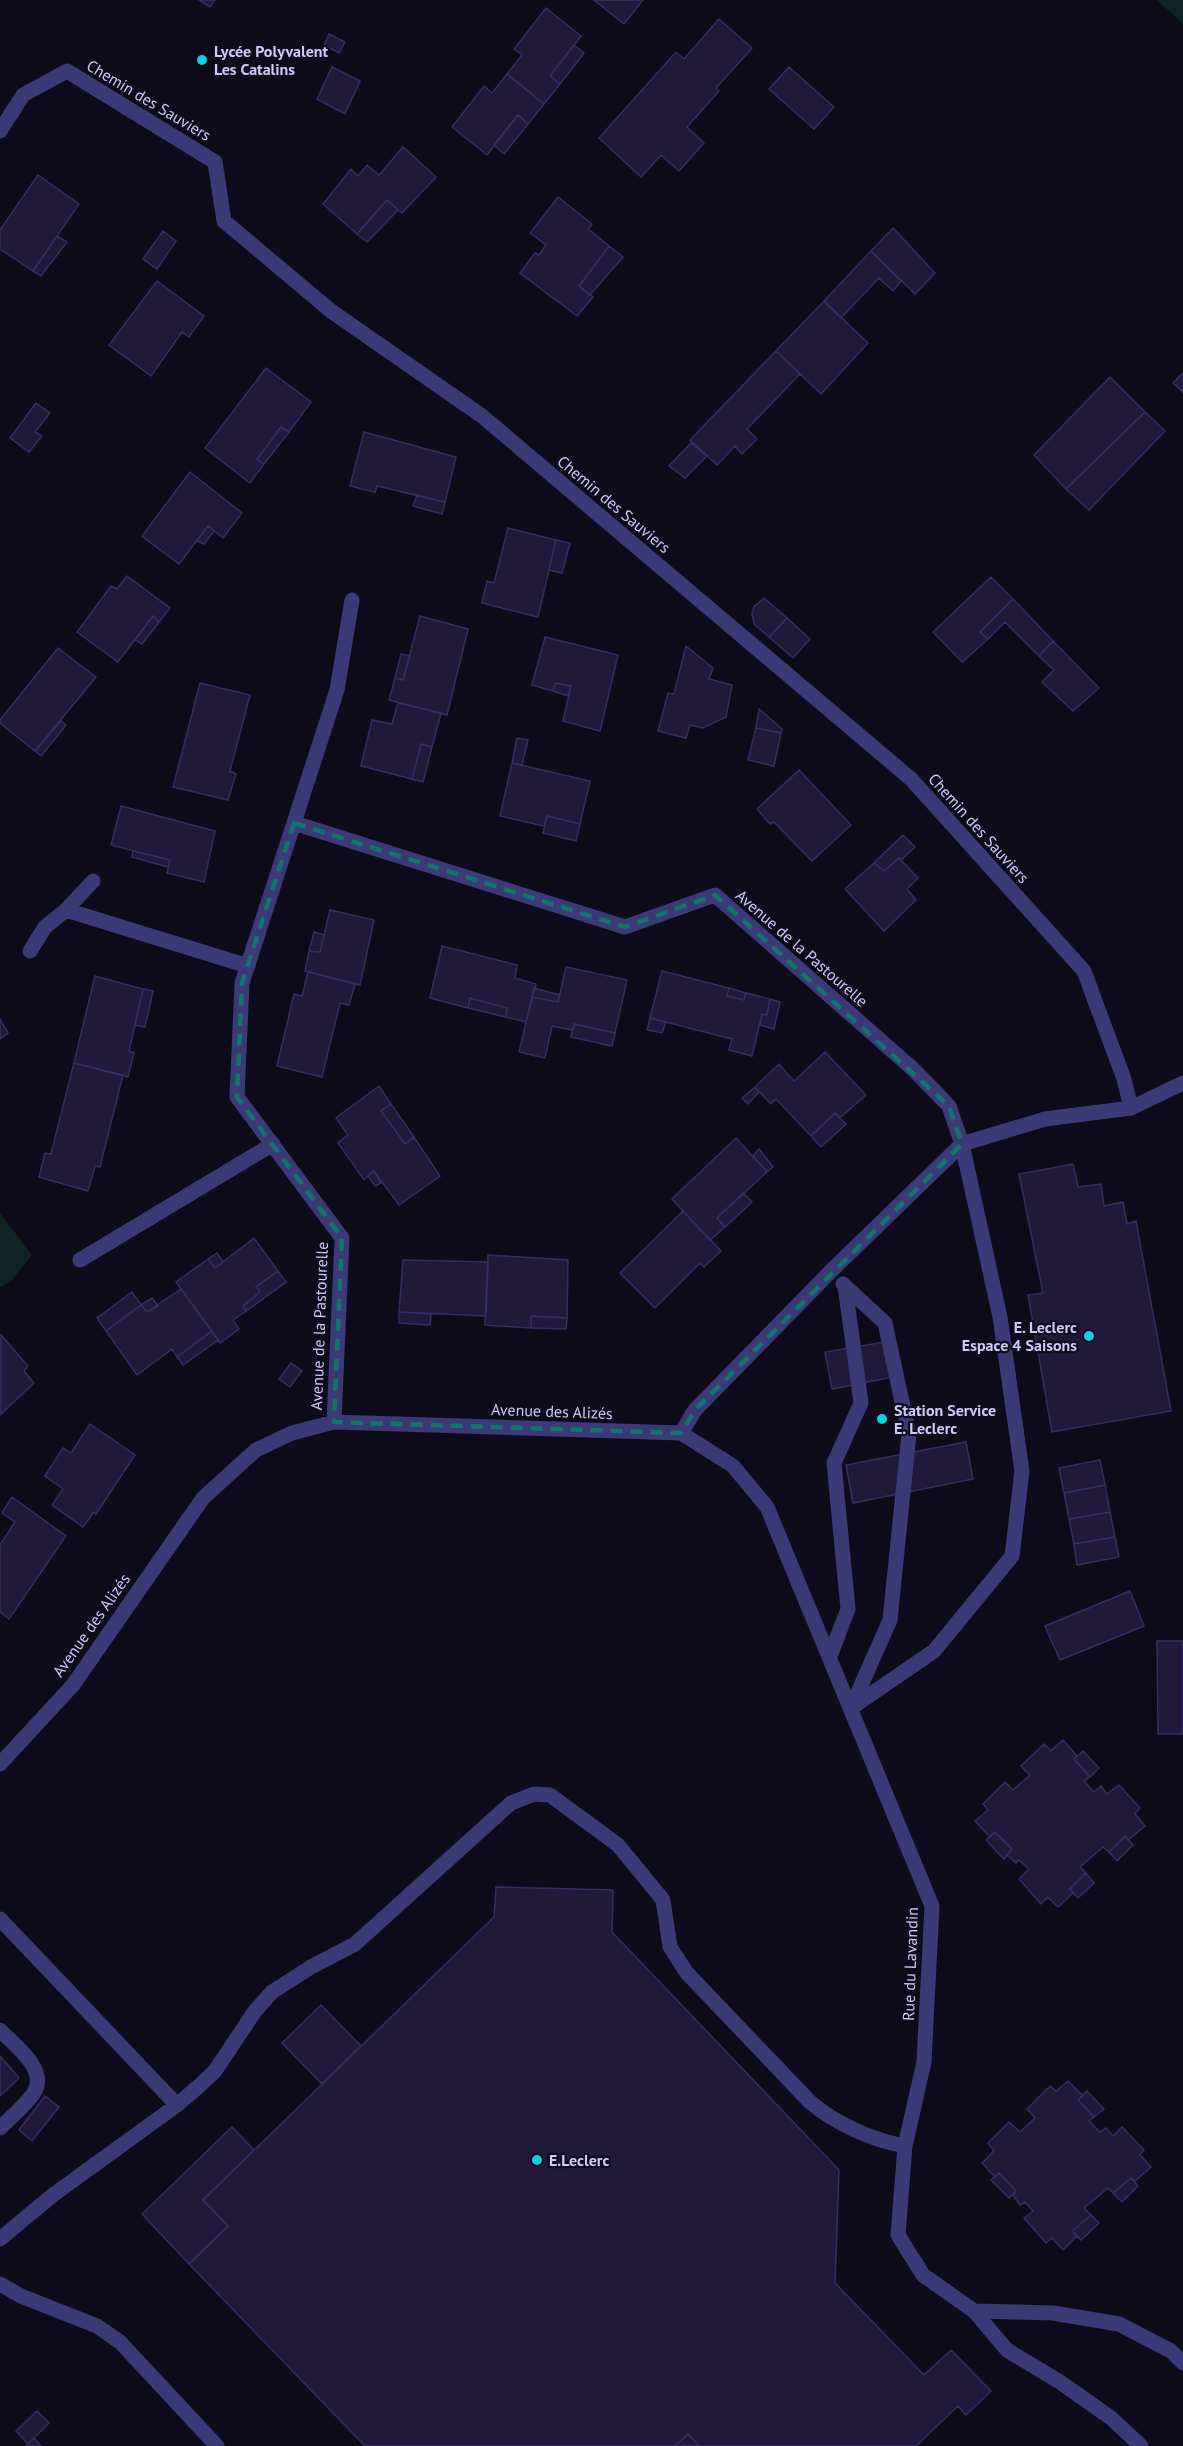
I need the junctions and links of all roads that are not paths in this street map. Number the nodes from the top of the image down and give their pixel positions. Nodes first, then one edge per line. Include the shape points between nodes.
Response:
1 (0, 131) edge
2 (352, 600) dead end
3 (294, 823) junction
4 (93, 881) dead end
5 (66, 910) junction
6 (30, 951) dead end
7 (248, 966) junction
8 (1183, 1083) edge
9 (1131, 1108) junction
10 (273, 1144) junction
11 (962, 1144) junction
12 (80, 1260) dead end
13 (831, 1271) junction
14 (845, 1286) junction
15 (334, 1422) junction
16 (681, 1433) junction
17 (830, 1656) junction
18 (851, 1708) junction
19 (0, 1764) edge
20 (0, 1919) edge
21 (0, 2030) edge
22 (177, 2105) junction
23 (0, 2128) edge
24 (905, 2146) junction
25 (0, 2239) edge
26 (0, 2284) edge
27 (974, 2311) junction
28 (1183, 2363) edge
29 (217, 2446) edge
30 (1141, 2446) edge

1 - 9 street, Chemin des Sauviers via 24,95 67,71 215,162 224,221 331,311 482,416 911,779 1084,972
2 - 3 street, Avenue de la Pastourelle via 337,690
3 - 7 street, Avenue de la Pastourelle
3 - 11 street, Avenue de la Pastourelle via 625,927 715,895 913,1069 949,1106
4 - 5 street
5 - 6 street via 45,927
5 - 7 street
7 - 10 street, Avenue de la Pastourelle via 242,983 237,1097
8 - 9 street
9 - 11 street via 1045,1119
10 - 12 street
10 - 15 street, Avenue de la Pastourelle via 342,1238
11 - 13 street
11 - 18 street via 1000,1317 1022,1471 1012,1556 934,1652
13 - 14 street
13 - 16 street via 695,1410
14 - 17 street via 861,1403 834,1463 848,1609
14 - 18 street via 885,1323 909,1434 890,1620
15 - 16 street, Avenue des Alizés
15 - 19 street, Avenue des Alizés via 292,1433 256,1450 203,1498 73,1685
16 - 17 street, Rue du Lavandin via 733,1467 767,1507
17 - 18 street, Rue du Lavandin
18 - 24 street, Rue du Lavandin via 932,1906 924,2062
20 - 22 street
21 - 23 street via 34,2066 38,2077 36,2090
22 - 24 street via 215,2071 272,1992 355,1944 511,1803 534,1794 550,1795 618,1845 663,1900 670,1947 687,1973 810,2102 826,2115
22 - 25 street
24 - 27 street, Rue du Lavandin via 898,2235 923,2275
26 - 29 street via 97,2326 120,2342
27 - 28 street via 1053,2313 1119,2324 1171,2351
27 - 30 street, Rue du Lavandin via 1007,2350 1111,2418

